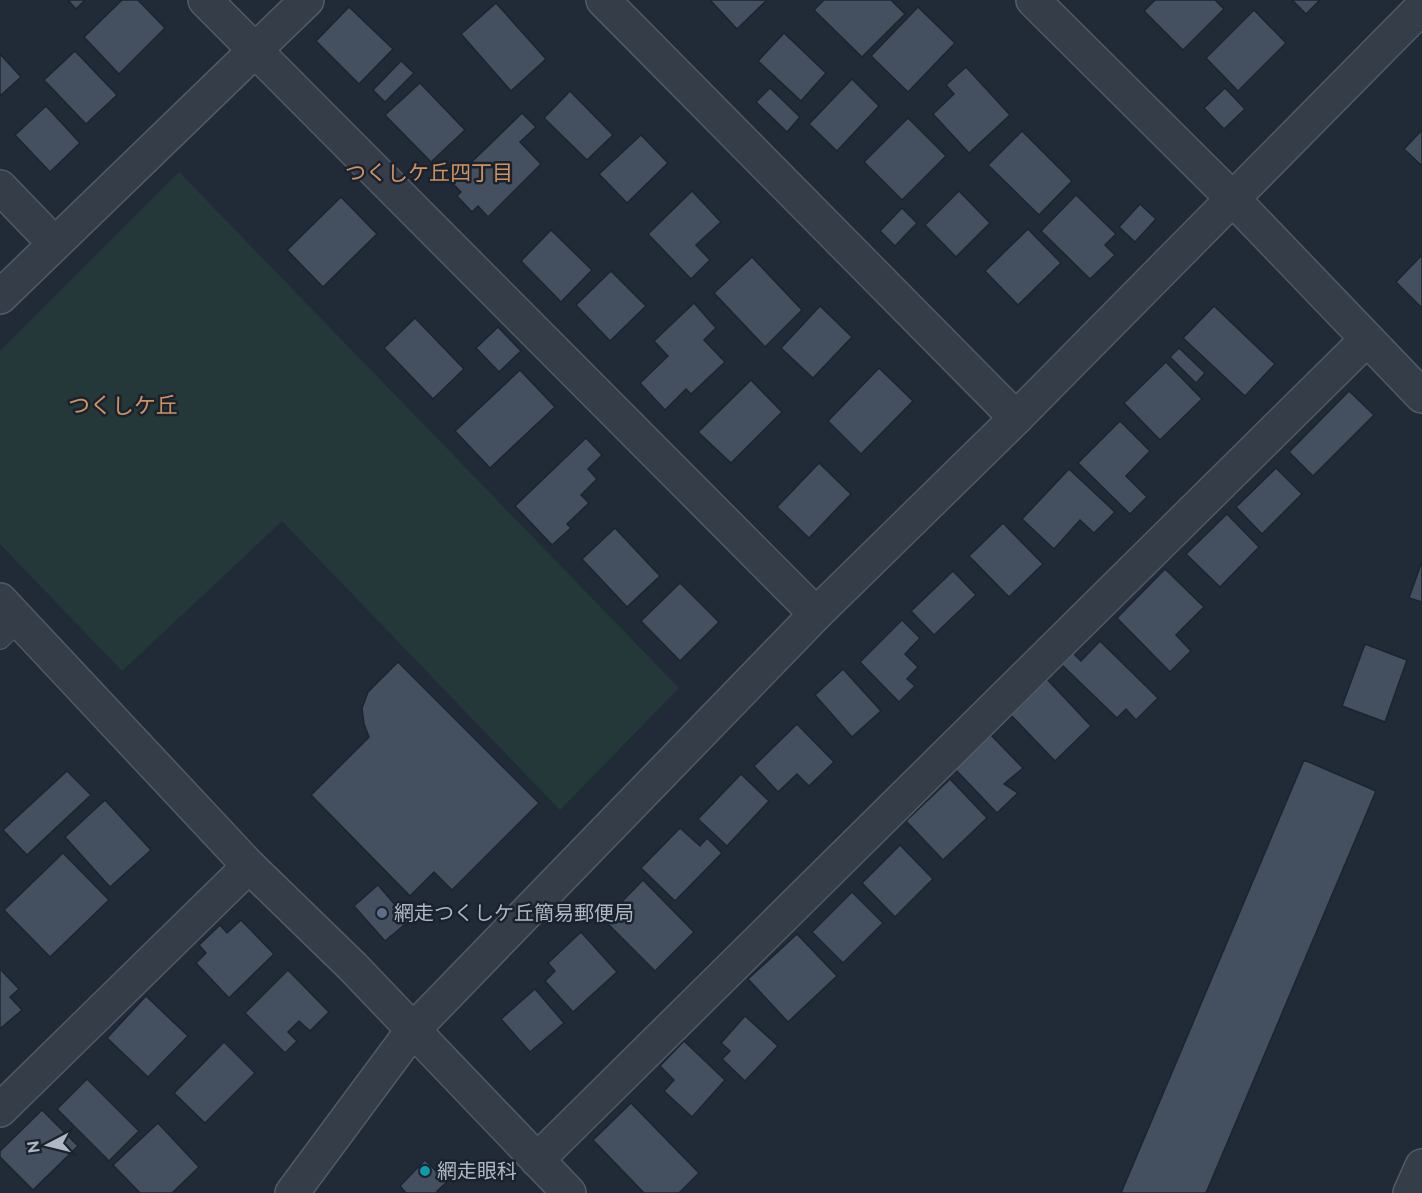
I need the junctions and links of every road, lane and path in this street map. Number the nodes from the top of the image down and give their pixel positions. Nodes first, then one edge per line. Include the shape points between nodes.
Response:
1 (205, 0) edge
2 (307, 0) edge
3 (603, 0) edge
4 (1033, 0) edge
5 (1422, 7) edge
6 (254, 51) junction
7 (0, 187) edge
8 (1233, 199) junction
9 (54, 243) junction
10 (0, 297) edge
11 (1367, 339) junction
12 (1422, 396) edge
13 (1016, 418) junction
14 (816, 614) junction
15 (7, 619) edge
16 (249, 866) junction
17 (412, 1031) junction
18 (0, 1110) edge
19 (537, 1160) junction
20 (1422, 1166) edge
21 (292, 1193) edge
22 (569, 1193) edge
23 (1410, 1193) edge

1 - 6 street
2 - 6 street
3 - 13 street
4 - 8 street
5 - 8 street
6 - 9 street
6 - 14 street
7 - 9 street
8 - 11 street
8 - 13 street
9 - 10 street
11 - 12 street
11 - 19 street
13 - 14 street
14 - 17 street
15 - 16 street
16 - 17 street via 353,967
16 - 18 street
17 - 19 street
17 - 21 street
19 - 22 street
20 - 23 street

